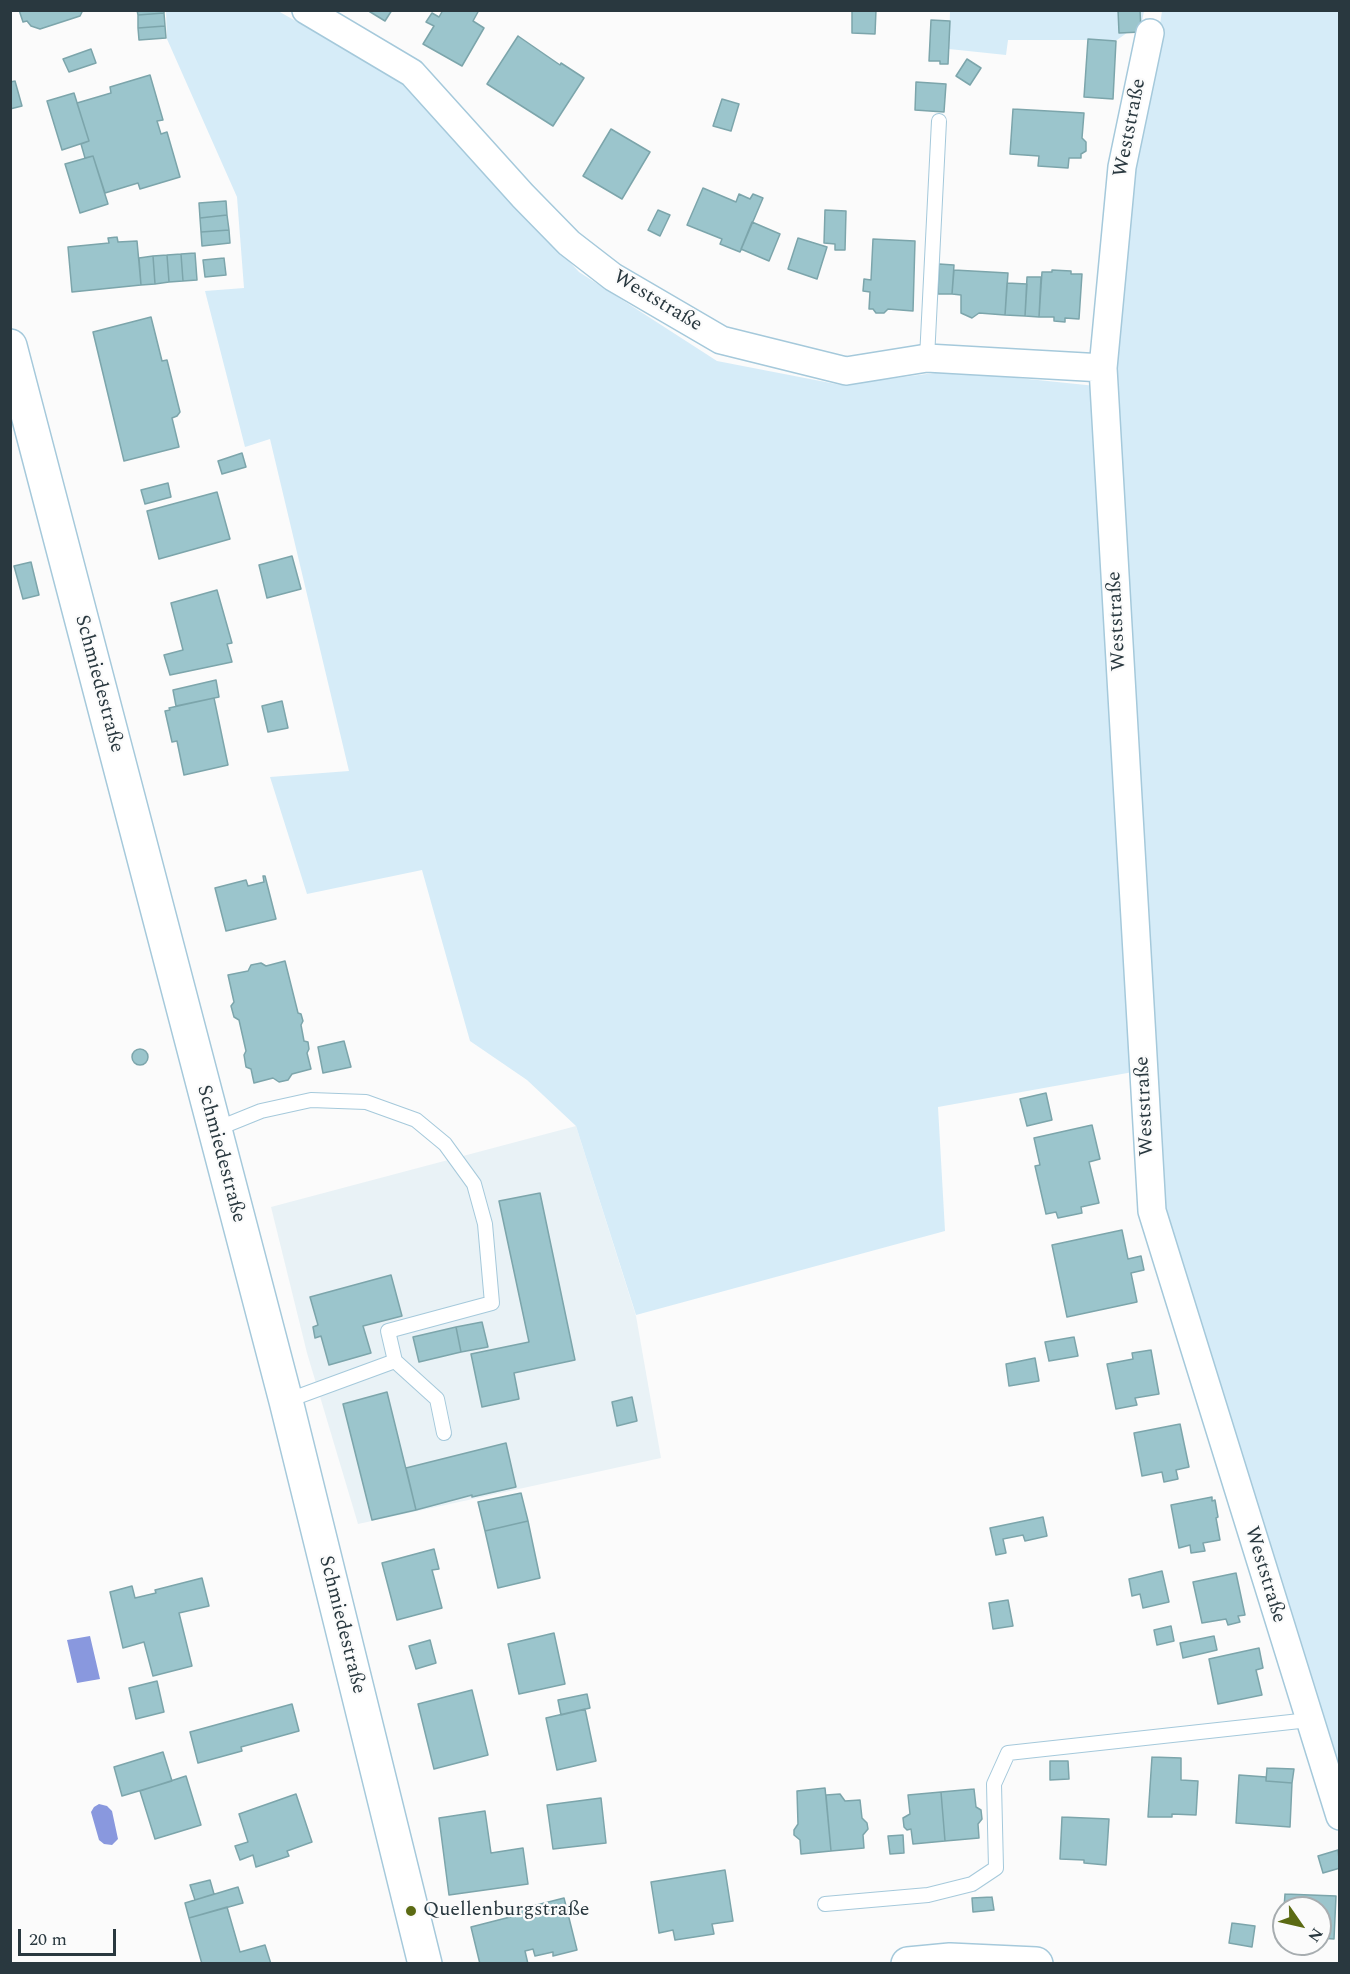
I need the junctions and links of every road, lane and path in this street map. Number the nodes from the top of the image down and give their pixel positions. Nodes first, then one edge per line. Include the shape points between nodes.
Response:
1 (306, 10) edge
2 (1150, 33) dead end
3 (939, 121) dead end
4 (10, 346) edge
5 (927, 358) junction
6 (1103, 368) junction
7 (214, 1130) junction
8 (395, 1361) junction
9 (286, 1401) junction
10 (444, 1433) dead end
11 (1309, 1720) junction
12 (1340, 1816) edge
13 (825, 1904) dead end
14 (425, 1964) edge
15 (908, 1964) edge
16 (1036, 1964) edge

1 - 5 street, Weststraße via 412,72 523,196 569,243 613,278 721,340 846,371
2 - 6 street, Weststraße via 1122,167
3 - 5 lane
4 - 7 main road, Schmiedestraße
5 - 6 street, Weststraße
6 - 11 street, Weststraße via 1152,1211
7 - 8 lane via 261,1112 311,1100 366,1102 416,1120 445,1144 474,1184 485,1224 492,1303 388,1331
7 - 9 main road, Schmiedestraße
8 - 9 lane
8 - 10 lane via 437,1399
9 - 14 main road, Schmiedestraße
11 - 12 street, Weststraße
11 - 13 lane via 1008,1753 994,1784 996,1868 972,1884 928,1895
15 - 16 main road via 950,1960

